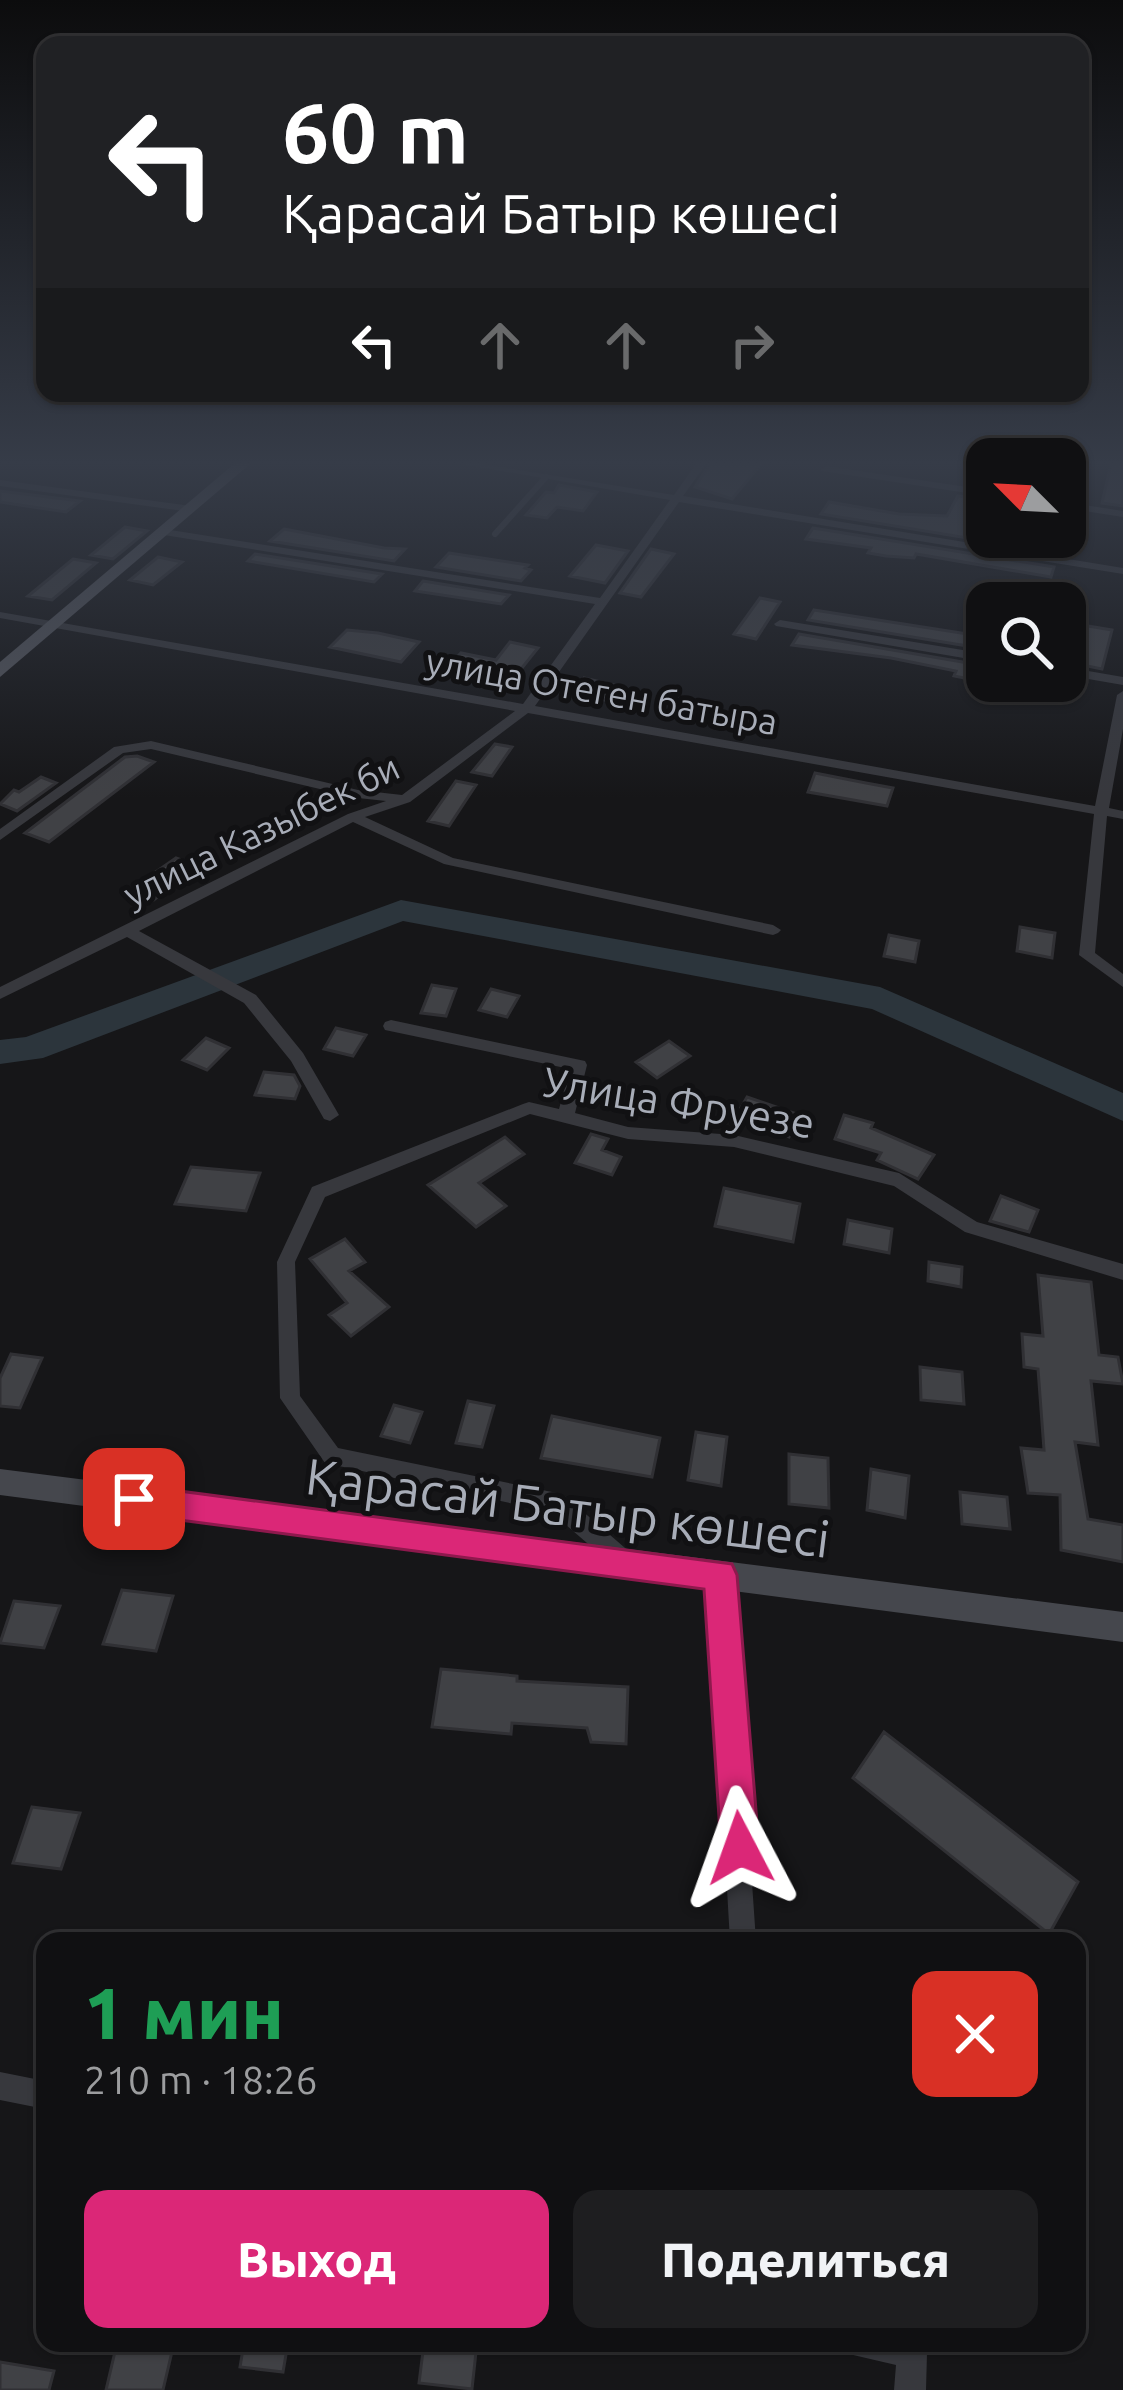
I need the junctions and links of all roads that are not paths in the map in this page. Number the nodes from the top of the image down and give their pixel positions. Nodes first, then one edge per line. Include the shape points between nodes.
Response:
1 (114, 576) edge
2 (436, 576) edge
3 (621, 576) edge
4 (602, 602) junction
5 (0, 615) edge
6 (780, 624) dead end
7 (57, 626) junction
8 (966, 655) edge
9 (0, 671) edge
10 (1086, 675) edge
11 (1123, 681) edge
12 (1123, 695) edge
13 (527, 708) junction
14 (405, 799) junction
15 (1101, 812) junction
16 (1123, 815) edge
17 (352, 817) junction
18 (0, 836) edge
19 (126, 930) junction
20 (773, 931) dead end
21 (1123, 982) edge
22 (0, 994) edge
23 (391, 1026) dead end
24 (329, 1115) dead end
25 (565, 1118) junction
26 (1123, 1272) edge
27 (0, 1482) edge
28 (626, 1563) junction
29 (720, 1575) junction
30 (1123, 1627) edge
31 (742, 1932) edge
32 (0, 2086) edge
33 (36, 2093) edge
34 (906, 2352) edge
35 (910, 2390) edge

1 - 7 main road
2 - 4 street
3 - 4 street, улица Казыбек би
4 - 13 street, улица Казыбек би
5 - 7 street, улица Отеген батыра
6 - 8 street
7 - 9 main road
7 - 13 street, улица Отеген батыра
10 - 11 street
12 - 15 street
13 - 14 street, улица Казыбек би
13 - 15 street, улица Отеген батыра
14 - 17 street, улица Казыбек би
14 - 18 street via 133,746
15 - 16 street, улица Отеген батыра
15 - 21 street via 1087,955
17 - 19 street, улица Казыбек би
17 - 20 street via 448,861
19 - 22 street, улица Казыбек би
19 - 24 street via 250,999 297,1057
23 - 25 street via 579,1065
25 - 26 street, Улица Фруезе via 628,1133 734,1141 899,1180 971,1226
25 - 28 street, Улица Фруезе via 529,1108 318,1192 286,1262 290,1398 332,1456 557,1503
27 - 28 main road, Қарасай Батыр көшесі
28 - 29 main road, Қарасай Батыр көшесі
29 - 30 main road, Қарасай Батыр көшесі
29 - 31 street
32 - 33 street
34 - 35 street

